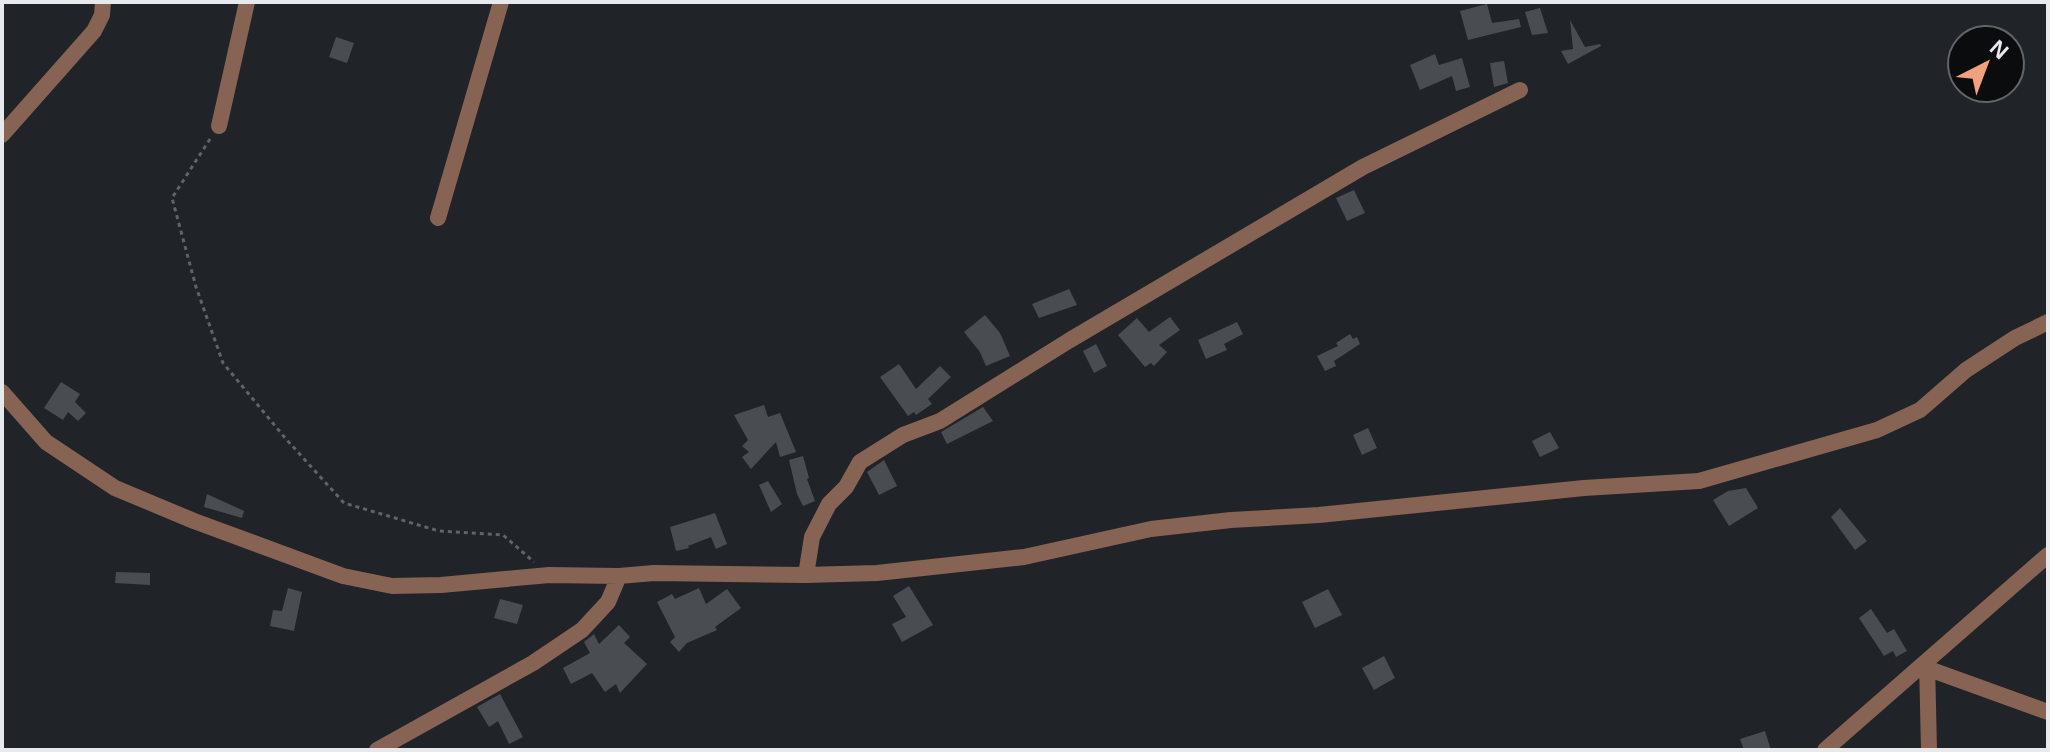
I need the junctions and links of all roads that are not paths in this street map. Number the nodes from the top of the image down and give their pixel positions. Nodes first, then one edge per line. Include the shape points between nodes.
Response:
1 (103, 2) edge
2 (247, 2) edge
3 (501, 2) edge
4 (1520, 90) dead end
5 (219, 126) road end
6 (2, 135) edge
7 (438, 218) dead end
8 (2048, 322) edge
9 (2, 392) edge
10 (2048, 555) edge
11 (806, 575) junction
12 (619, 576) junction
13 (1928, 666) junction
14 (2048, 712) edge
15 (377, 750) edge
16 (1825, 750) edge
17 (1929, 750) edge

1 - 6 street via 94,31
2 - 5 street
3 - 7 street
4 - 11 street via 1363,167 940,421 903,435 860,462 812,537
8 - 11 street via 1966,370 1920,410 1877,430 1699,481 1231,520 1151,529 1024,557
9 - 12 street via 46,442 115,488 343,576 392,586 549,575
10 - 13 street
11 - 12 street
12 - 15 street via 608,602 582,630
13 - 14 street
13 - 16 street
13 - 17 street

